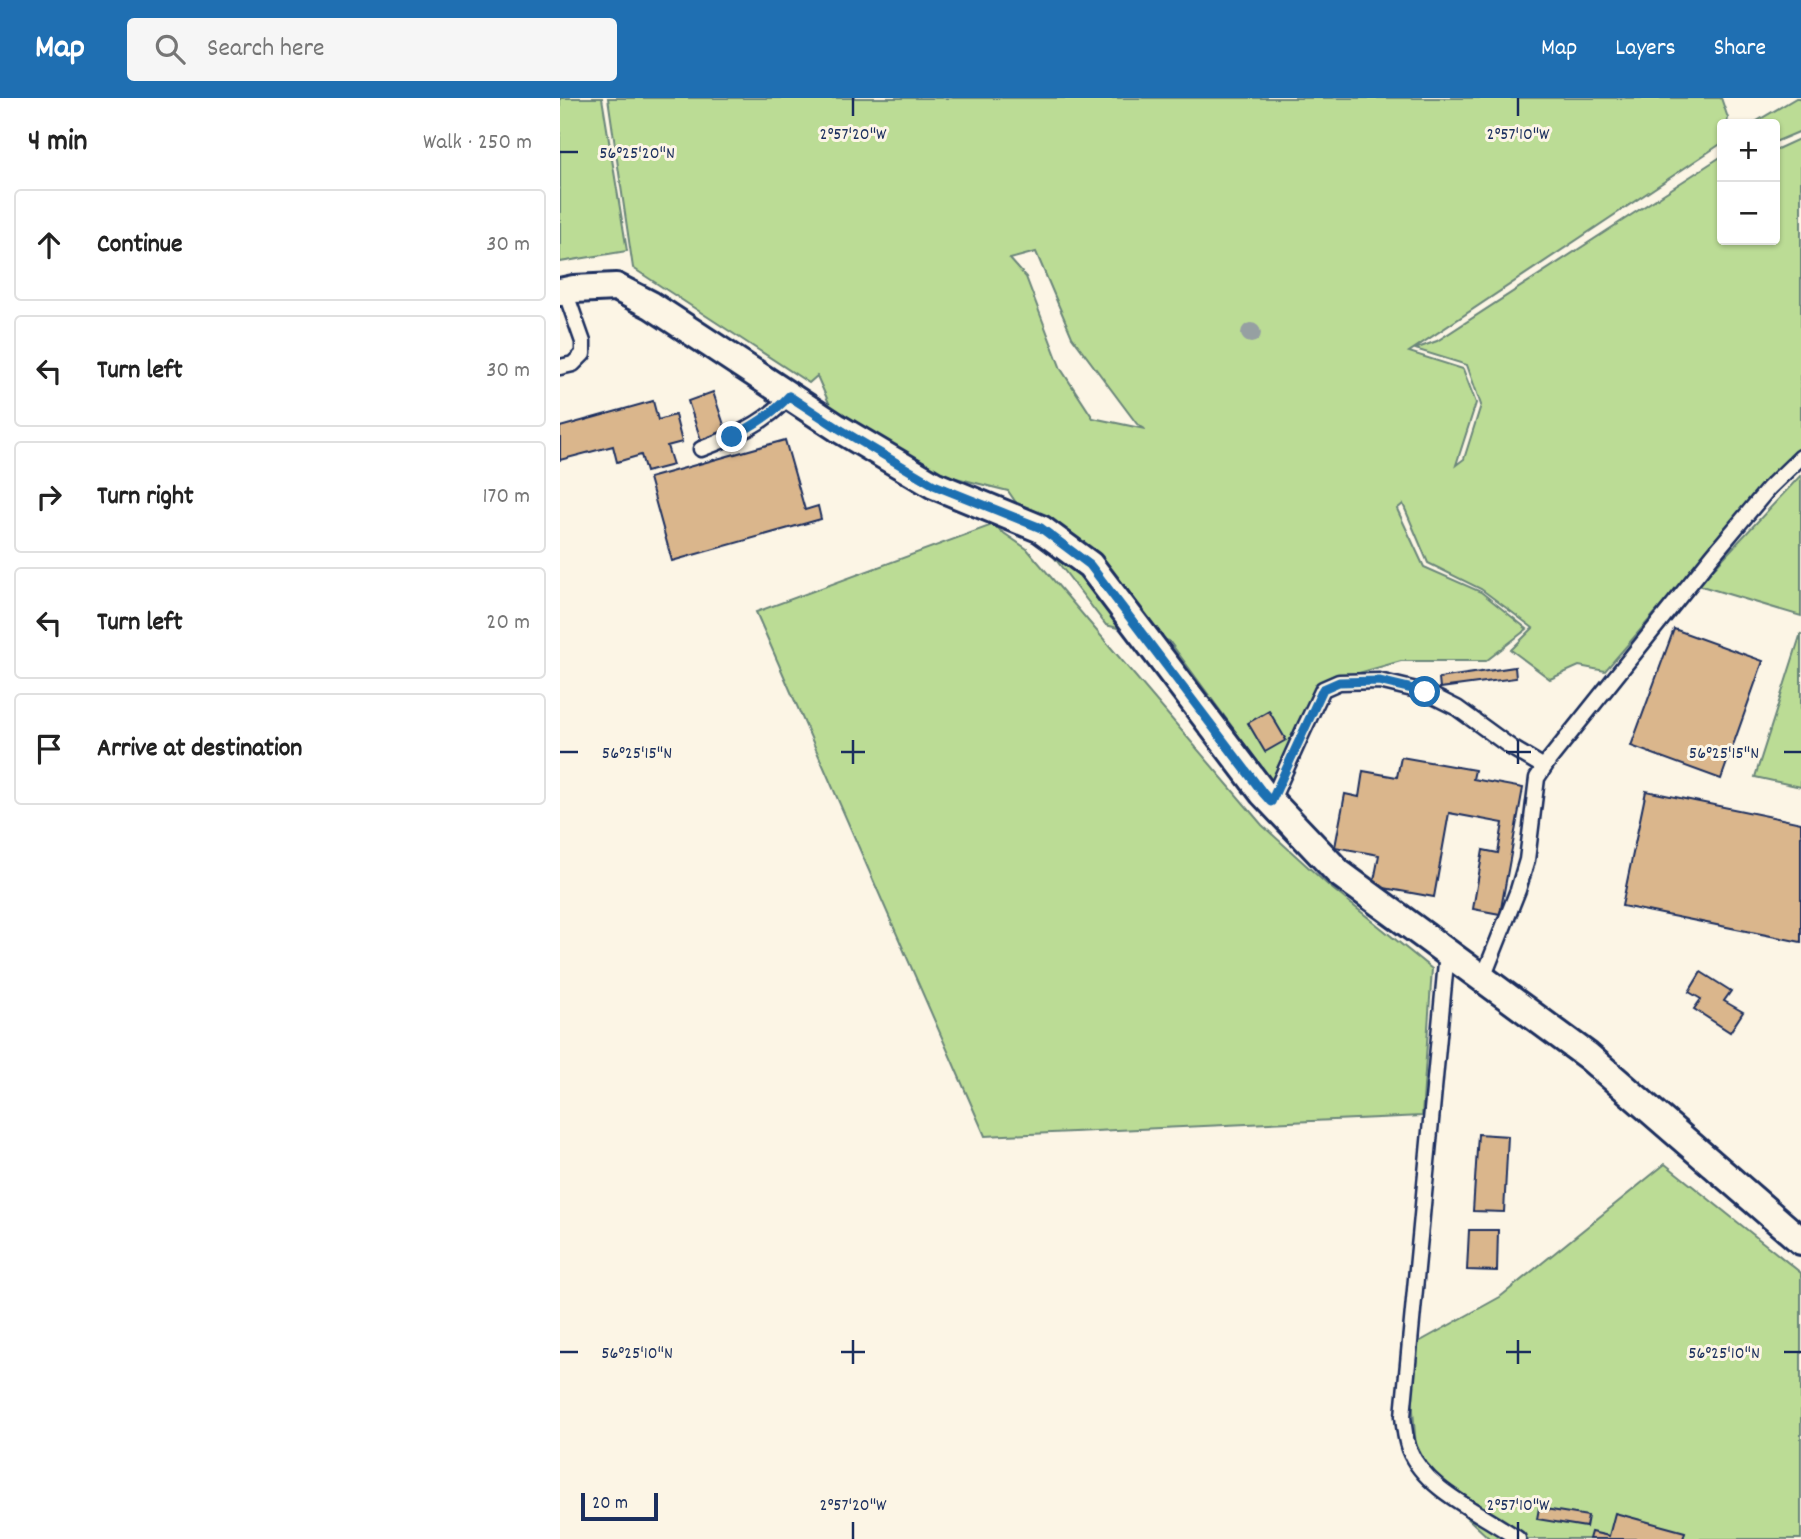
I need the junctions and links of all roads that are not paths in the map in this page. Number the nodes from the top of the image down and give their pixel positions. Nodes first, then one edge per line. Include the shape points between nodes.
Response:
1 (563, 292) edge
2 (560, 367) edge
3 (789, 396) junction
4 (701, 449) dead end
5 (1801, 457) edge
6 (1544, 767) junction
7 (1271, 802) junction
8 (1447, 952) junction
9 (1483, 978) junction
10 (1801, 1241) edge
11 (1518, 1539) edge

1 - 2 lane via 581,333 583,354 573,364
1 - 3 street via 616,287
3 - 4 lane via 759,422
3 - 7 street via 934,485 1041,528 1090,565
5 - 6 lane via 1713,555
6 - 7 lane via 1457,708 1425,692 1379,681 1339,682 1323,689
6 - 9 lane via 1537,778 1527,860
7 - 8 street via 1339,873
8 - 9 street
8 - 11 lane via 1403,1416 1405,1434 1414,1459 1429,1479
9 - 10 street via 1588,1056

